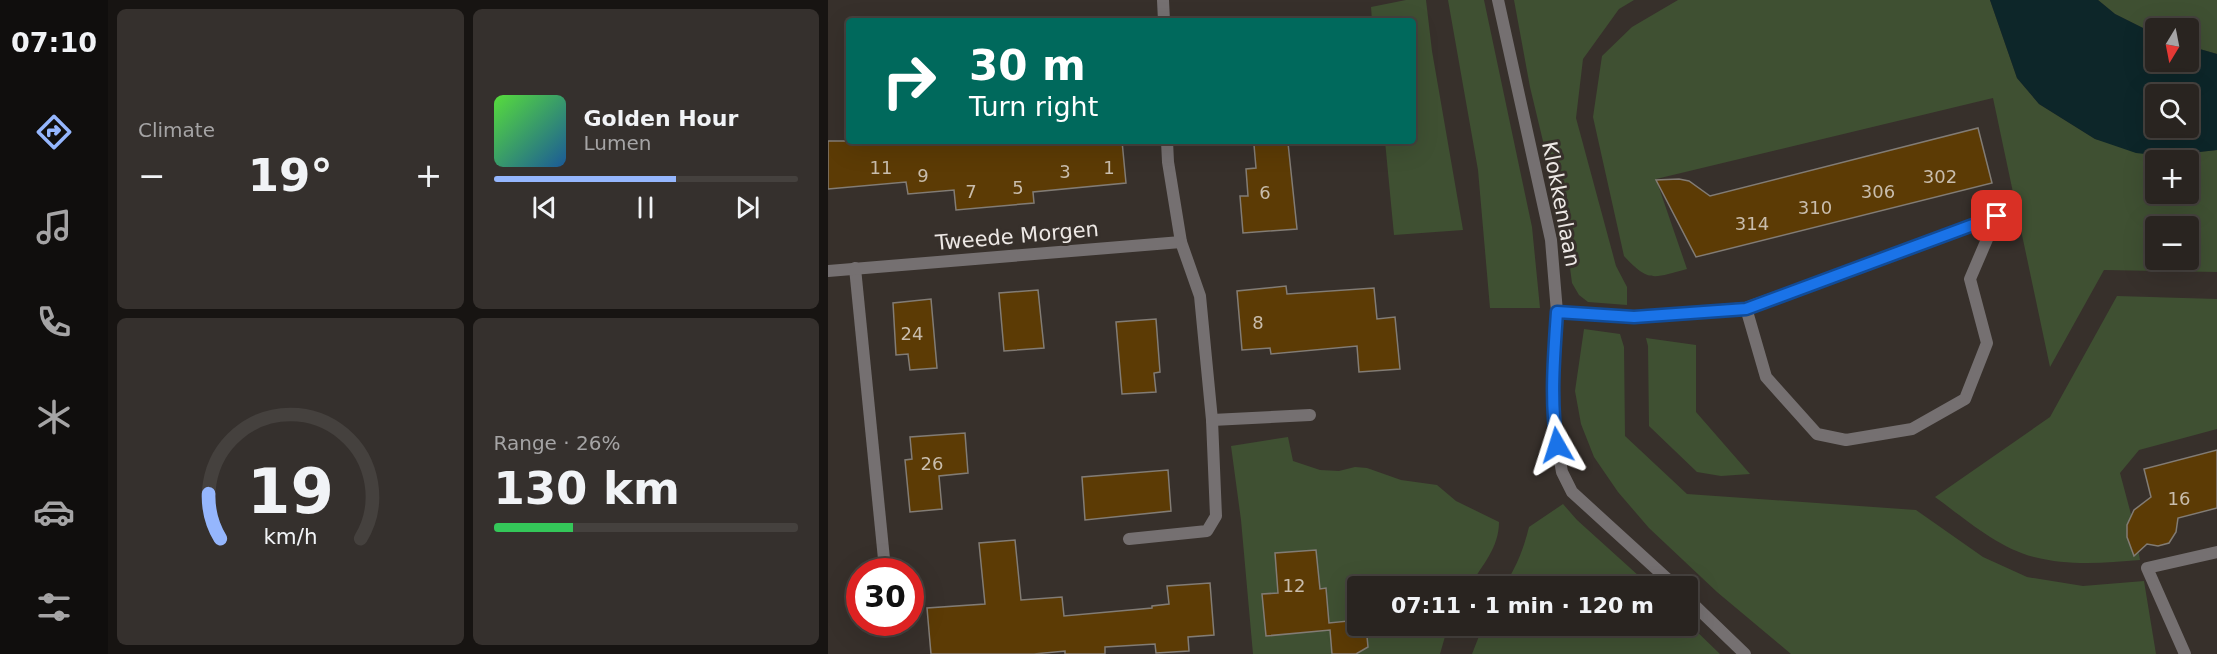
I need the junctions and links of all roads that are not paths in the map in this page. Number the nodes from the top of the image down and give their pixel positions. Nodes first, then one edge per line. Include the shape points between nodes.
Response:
1 (1163, 0) edge
2 (1498, 0) edge
3 (1164, 18) edge
4 (1167, 144) edge
5 (1181, 242) junction
6 (855, 268) junction
7 (828, 271) edge
8 (1746, 309) junction
9 (1557, 312) junction
10 (1310, 415) dead end
11 (1212, 420) junction
12 (1129, 539) dead end
13 (2217, 552) edge
14 (884, 558) edge
15 (1664, 576) edge
16 (1698, 609) edge
17 (1745, 654) edge
18 (2185, 654) edge

1 - 3 street
2 - 9 street, Klokkenlaan via 1551,240
4 - 5 street
5 - 6 street, Tweede Morgen
5 - 11 street via 1200,296
6 - 7 street, Tweede Morgen
6 - 14 street
8 - 8 street via 1855,268 1997,216 1970,279 1987,343 1965,399 1912,429 1846,440 1817,434 1766,377
8 - 9 street via 1634,317
9 - 15 street, Klokkenlaan via 1554,427 1562,472 1572,492
10 - 11 street
11 - 12 street via 1216,516 1207,531
13 - 18 street via 2147,568
16 - 17 street

